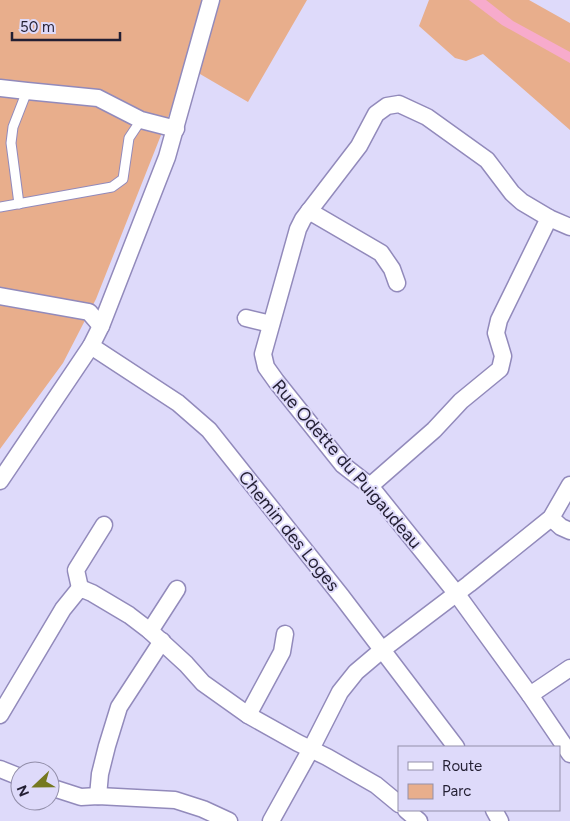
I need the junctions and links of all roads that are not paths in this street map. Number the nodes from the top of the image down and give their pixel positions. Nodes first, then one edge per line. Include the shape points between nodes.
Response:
1 (211, 0) edge
2 (0, 88) edge
3 (27, 91) junction
4 (141, 120) junction
5 (176, 129) junction
6 (19, 204) junction
7 (0, 207) edge
8 (309, 210) junction
9 (550, 218) junction
10 (570, 227) edge
11 (397, 283) dead end
12 (0, 296) edge
13 (246, 318) dead end
14 (271, 324) junction
15 (100, 326) junction
16 (91, 346) junction
17 (0, 481) edge
18 (570, 484) edge
19 (370, 486) junction
20 (551, 518) junction
21 (104, 525) dead end
22 (570, 531) edge
23 (80, 588) junction
24 (177, 589) dead end
25 (456, 593) junction
26 (285, 634) dead end
27 (156, 636) junction
28 (382, 650) junction
29 (570, 668) edge
30 (530, 695) junction
31 (0, 715) edge
32 (248, 715) junction
33 (455, 746) edge
34 (311, 749) junction
35 (570, 754) edge
36 (60, 790) edge
37 (98, 796) junction
38 (398, 803) edge
39 (407, 811) edge
40 (229, 821) edge
41 (271, 821) edge
42 (419, 821) edge

1 - 5 street
2 - 3 street
3 - 4 street via 98,98
3 - 6 lane via 13,127 11,144
4 - 5 street
4 - 6 lane via 129,138 123,179 112,187
5 - 15 street via 168,157
6 - 7 lane
8 - 9 street, Rue Odette du Puigaudeau via 359,146 376,114 387,106 399,104 427,117 486,160 517,198
8 - 11 street via 381,253
8 - 14 street, Rue Odette du Puigaudeau via 298,229
9 - 10 street, Rue Odette du Puigaudeau
9 - 19 street via 499,320 496,333 503,356 500,369
12 - 15 street via 89,312
13 - 14 street
14 - 19 street, Rue Odette du Puigaudeau via 263,354 266,367 343,465
15 - 16 street
16 - 17 street
16 - 28 street, Chemin des Loges via 178,403 209,430
18 - 20 street
19 - 25 street, Rue Odette du Puigaudeau
20 - 22 street
20 - 25 street
21 - 23 street via 76,570
23 - 27 street
23 - 31 street via 63,609
24 - 27 street
25 - 28 street
25 - 30 street, Rue Odette du Puigaudeau
26 - 32 street via 282,652
27 - 32 street via 203,683
27 - 37 street via 119,707 100,774
28 - 33 street, Chemin des Loges
28 - 34 street via 356,672 340,692
29 - 30 street
30 - 35 street, Rue Odette du Puigaudeau
32 - 34 street
34 - 38 street via 376,784
34 - 41 street
36 - 37 street via 81,797
37 - 40 street via 175,800
39 - 42 street

